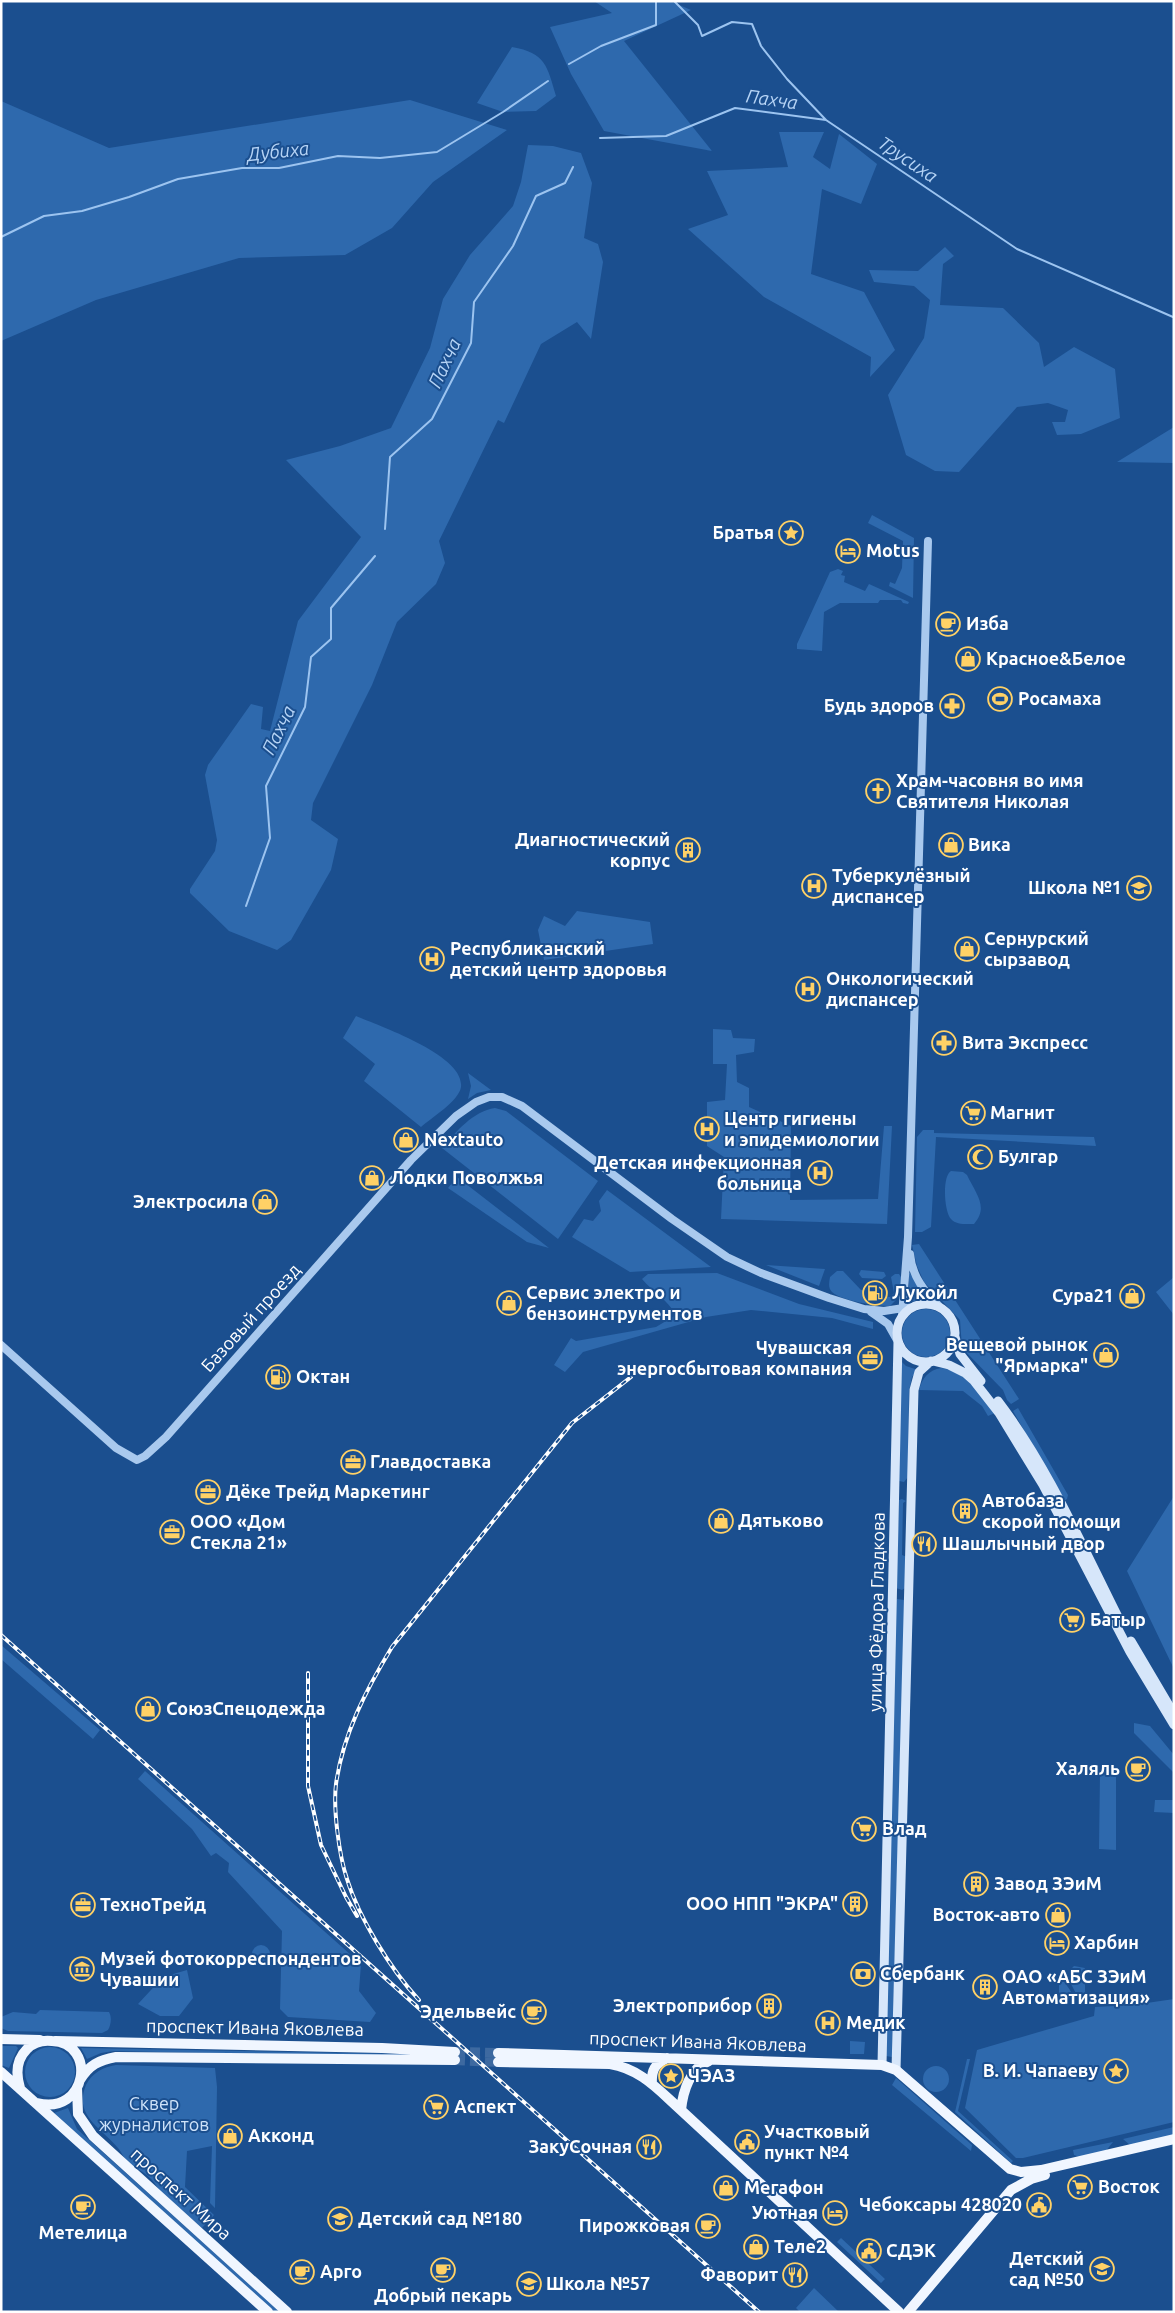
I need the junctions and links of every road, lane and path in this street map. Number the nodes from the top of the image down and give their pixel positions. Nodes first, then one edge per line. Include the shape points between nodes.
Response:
1 (928, 541) dead end
2 (908, 1237) junction
3 (940, 1307) junction
4 (864, 1309) junction
5 (905, 1311) junction
6 (955, 1337) junction
7 (898, 1341) junction
8 (1, 1345) edge
9 (932, 1361) junction
10 (896, 1489) junction
11 (911, 1489) junction
12 (893, 1594) junction
13 (909, 1594) junction
14 (1104, 1596) junction
15 (1174, 1714) edge
16 (1174, 1725) edge
17 (887, 1882) junction
18 (901, 1882) junction
19 (1, 2039) edge
20 (44, 2040) junction
21 (55, 2041) junction
22 (667, 2058) junction
23 (710, 2061) junction
24 (882, 2065) junction
25 (896, 2070) junction
26 (1, 2072) edge
27 (78, 2084) junction
28 (652, 2084) junction
29 (20, 2088) junction
30 (36, 2103) junction
31 (680, 2110) junction
32 (1174, 2139) edge
33 (1174, 2145) edge
34 (1010, 2169) junction
35 (1011, 2190) junction
36 (268, 2312) edge
37 (287, 2312) edge
38 (899, 2312) edge
39 (908, 2312) edge

1 - 2 street
2 - 3 street via 913,1270 919,1283
2 - 5 street
3 - 5 main road via 928,1304
3 - 6 main road via 952,1319
4 - 5 street
4 - 7 street via 888,1324
4 - 8 street, Базовый проезд via 761,1273 727,1257 522,1106 489,1097 456,1116 411,1160 166,1437 145,1456 137,1460 116,1448
5 - 7 main road via 898,1328
6 - 9 main road via 944,1356
6 - 14 main road via 966,1364 999,1403 1048,1479
7 - 9 main road via 912,1359
7 - 10 main road, улица Фёдора Гладкова
9 - 11 main road, улица Фёдора Гладкова via 919,1372 914,1390
9 - 14 main road via 965,1373 990,1400 1021,1446
10 - 11 main road
10 - 12 main road, улица Фёдора Гладкова
11 - 13 main road, улица Фёдора Гладкова
12 - 13 main road
12 - 17 main road, улица Фёдора Гладкова
13 - 18 main road, улица Фёдора Гладкова
14 - 15 main road
14 - 16 main road via 1150,1689
17 - 18 main road
17 - 24 main road, улица Фёдора Гладкова
18 - 25 main road, улица Фёдора Гладкова
19 - 20 main road
20 - 21 main road
20 - 29 main road via 30,2046 21,2058 18,2072
21 - 27 main road via 69,2046 79,2058
21 - 27 main road, проспект Ивана Яковлева via 382,2048 455,2056 116,2057 90,2066
22 - 23 main road, проспект Ивана Яковлева
22 - 28 main road via 655,2066
22 - 28 main road, проспект Ивана Яковлева via 498,2057 610,2064 633,2071
23 - 24 main road, проспект Ивана Яковлева
23 - 31 main road via 699,2066 691,2077
24 - 25 main road, проспект Ивана Яковлева
25 - 34 main road
26 - 29 main road
27 - 30 main road via 68,2099 61,2103
27 - 37 main road, проспект Мира via 78,2114 93,2136
28 - 31 main road, проспект Ивана Яковлева
29 - 30 main road
30 - 36 main road, проспект Мира
31 - 38 main road, проспект Ивана Яковлева
32 - 34 main road via 1033,2171
33 - 35 main road via 1037,2177
34 - 35 main road via 1014,2179
35 - 39 main road

